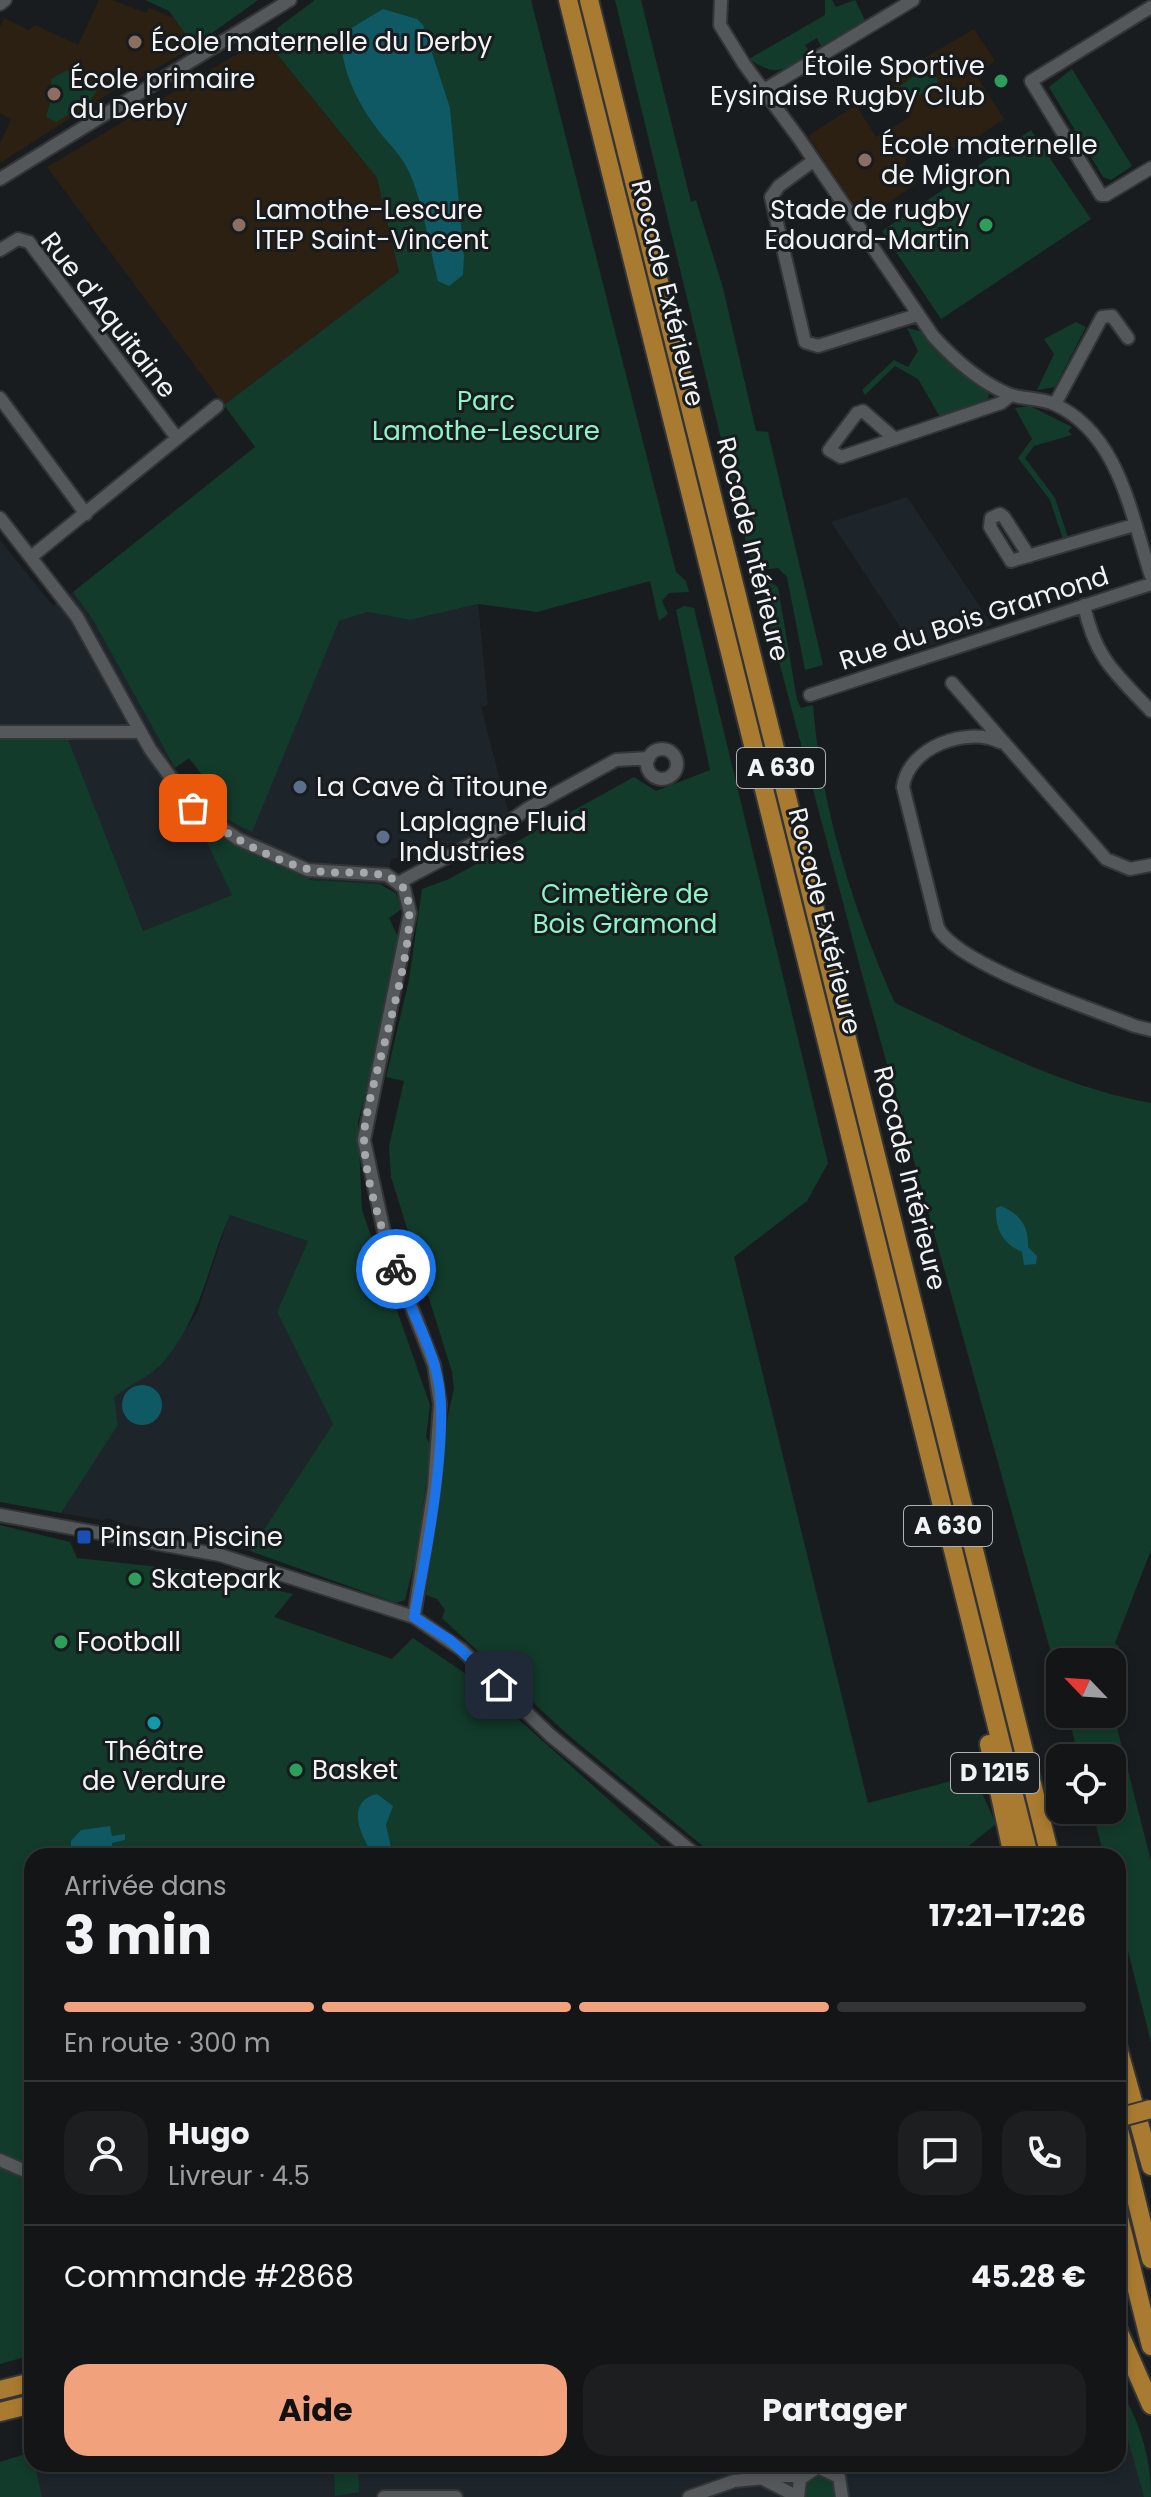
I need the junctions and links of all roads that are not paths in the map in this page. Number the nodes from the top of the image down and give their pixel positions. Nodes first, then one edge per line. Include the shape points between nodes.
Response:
1 (290, 0) edge
2 (568, 0) edge
3 (589, 0) edge
4 (721, 0) edge
5 (913, 0) edge
6 (1151, 7) edge
7 (764, 90) junction
8 (813, 161) junction
9 (1151, 168) edge
10 (0, 179) edge
11 (0, 250) edge
12 (917, 315) junction
13 (1128, 338) dead end
14 (1011, 395) junction
15 (0, 398) edge
16 (1055, 404) junction
17 (217, 406) dead end
18 (177, 438) junction
19 (895, 439) junction
20 (86, 514) junction
21 (0, 518) edge
22 (1134, 525) junction
23 (1029, 556) dead end
24 (31, 557) junction
25 (1151, 576) edge
26 (1151, 584) edge
27 (1084, 605) junction
28 (952, 683) dead end
29 (810, 695) dead end
30 (1151, 711) edge
31 (0, 732) edge
32 (140, 732) junction
33 (1000, 742) junction
34 (649, 758) dead end
35 (1151, 865) edge
36 (398, 883) junction
37 (1151, 1030) edge
38 (0, 1515) edge
39 (414, 1617) junction
40 (989, 1690) junction
41 (687, 1848) edge
42 (1011, 1848) edge
43 (1027, 1848) edge
44 (1048, 1848) edge
45 (1126, 2077) edge
46 (1151, 2109) edge
47 (1126, 2116) edge
48 (1151, 2121) edge
49 (1126, 2126) edge
50 (1126, 2159) edge
51 (0, 2160) edge
52 (1151, 2166) edge
53 (24, 2170) edge
54 (1126, 2246) edge
55 (1151, 2259) edge
56 (1151, 2346) edge
57 (1126, 2348) edge
58 (24, 2384) edge
59 (0, 2390) edge
60 (1151, 2405) edge
61 (24, 2406) edge
62 (0, 2412) edge
63 (809, 2472) edge
64 (804, 2474) junction
65 (762, 2479) junction
66 (842, 2488) edge
67 (384, 2497) edge
68 (456, 2497) edge
69 (689, 2497) edge
70 (798, 2497) edge
71 (856, 2497) edge

1 - 10 street
2 - 40 highway, Rocade Extérieure / A 630
3 - 44 highway, Rocade Intérieure / A 630
4 - 7 street via 720,25
5 - 7 street
6 - 9 street via 1033,78 1032,84 1101,195
7 - 8 street
8 - 12 street
8 - 12 street via 771,197 805,342 818,346
11 - 18 street, Rue d'Aquitaine via 18,239 27,240
12 - 14 street via 951,356
13 - 16 street via 1112,316 1102,317
14 - 16 street
14 - 19 street
15 - 20 street
16 - 22 street via 1104,447
17 - 18 street
18 - 20 street
19 - 19 street via 841,457 829,450 863,411
20 - 24 street
21 - 24 street
22 - 23 street
22 - 25 street
24 - 32 street via 95,645
26 - 27 street, Rue du Bois Gramond
27 - 29 street, Rue du Bois Gramond
27 - 30 street via 1102,659
28 - 33 street
31 - 32 street
32 - 36 street via 183,797 238,839 308,870 387,875
33 - 35 street via 1106,859 1130,869
33 - 37 street via 986,735 963,736 924,753 904,779 938,928 945,940 972,958
34 - 36 street via 616,760
36 - 39 street via 408,895 410,913 364,1140 386,1241 439,1384 438,1456
38 - 39 street via 220,1555
39 - 41 street via 462,1650 584,1765
40 - 42 highway, D 1215 via 983,1721
40 - 43 highway, Rocade Extérieure / A 630
45 - 52 highway
46 - 47 highway, bridge
48 - 49 highway
50 - 55 highway
51 - 53 street
54 - 56 highway
57 - 60 highway
58 - 59 highway
61 - 62 highway
63 - 64 street
64 - 65 street
64 - 70 street
65 - 69 street via 734,2481
65 - 70 street
66 - 71 street
67 - 68 street

